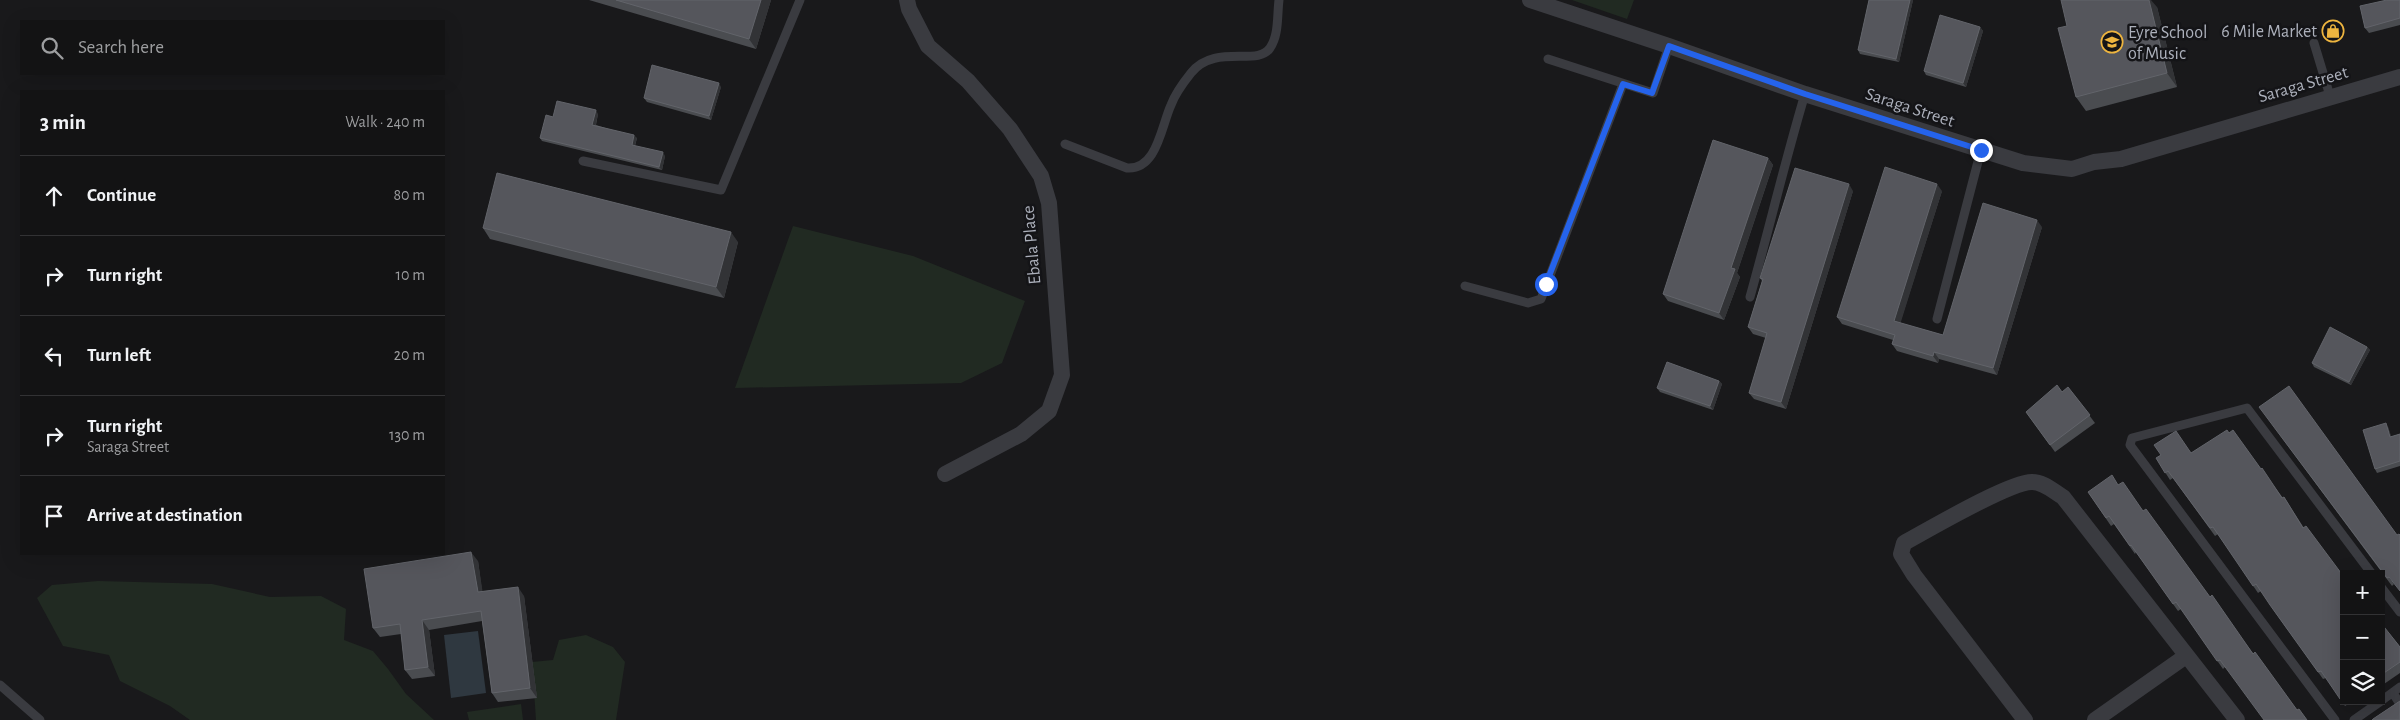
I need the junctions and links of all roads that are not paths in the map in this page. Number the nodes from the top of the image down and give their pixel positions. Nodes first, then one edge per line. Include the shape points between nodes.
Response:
1 (800, 0) edge
2 (907, 0) edge
3 (1279, 0) edge
4 (1530, 0) edge
5 (2314, 43) dead end
6 (1669, 46) junction
7 (1548, 59) dead end
8 (2400, 77) edge
9 (1623, 84) junction
10 (1805, 94) junction
11 (2330, 96) junction
12 (1065, 144) dead end
13 (1981, 150) junction
14 (583, 161) dead end
15 (1465, 286) dead end
16 (1750, 297) dead end
17 (1937, 319) dead end
18 (945, 474) dead end
19 (2369, 570) edge
20 (2385, 592) edge
21 (2400, 612) edge
22 (2186, 656) junction
23 (0, 685) edge
24 (2396, 690) edge
25 (2385, 698) edge
26 (2400, 704) edge
27 (2375, 705) edge
28 (40, 720) edge
29 (2025, 720) edge
30 (2095, 720) edge
31 (2237, 720) edge
32 (2335, 720) edge
33 (2354, 720) edge

1 - 14 lane via 721,190
2 - 18 street, Ebala Place via 928,46 968,81 1010,129 1041,176 1049,204 1062,375 1052,402 1048,411 1021,434
3 - 12 lane via 1276,30 1270,48 1260,56 1215,58 1194,69 1171,104 1151,157 1142,166 1127,168
4 - 6 street, Saraga Street
5 - 11 lane
6 - 9 lane via 1652,93
6 - 10 street, Saraga Street
7 - 9 lane
8 - 11 street, Saraga Street
9 - 15 lane via 1540,299 1528,303
10 - 13 street, Saraga Street
10 - 16 lane via 1785,158
11 - 13 street, Saraga Street via 2129,156 2072,169 2023,163
13 - 17 lane
19 - 32 lane via 2247,408 2132,438 2130,444
20 - 21 lane
22 - 29 street via 2063,497 2045,485 2032,482 2009,489 1904,543 1902,554 1914,575
22 - 30 street
22 - 31 street
23 - 28 lane
24 - 25 lane
24 - 26 lane
27 - 33 lane

